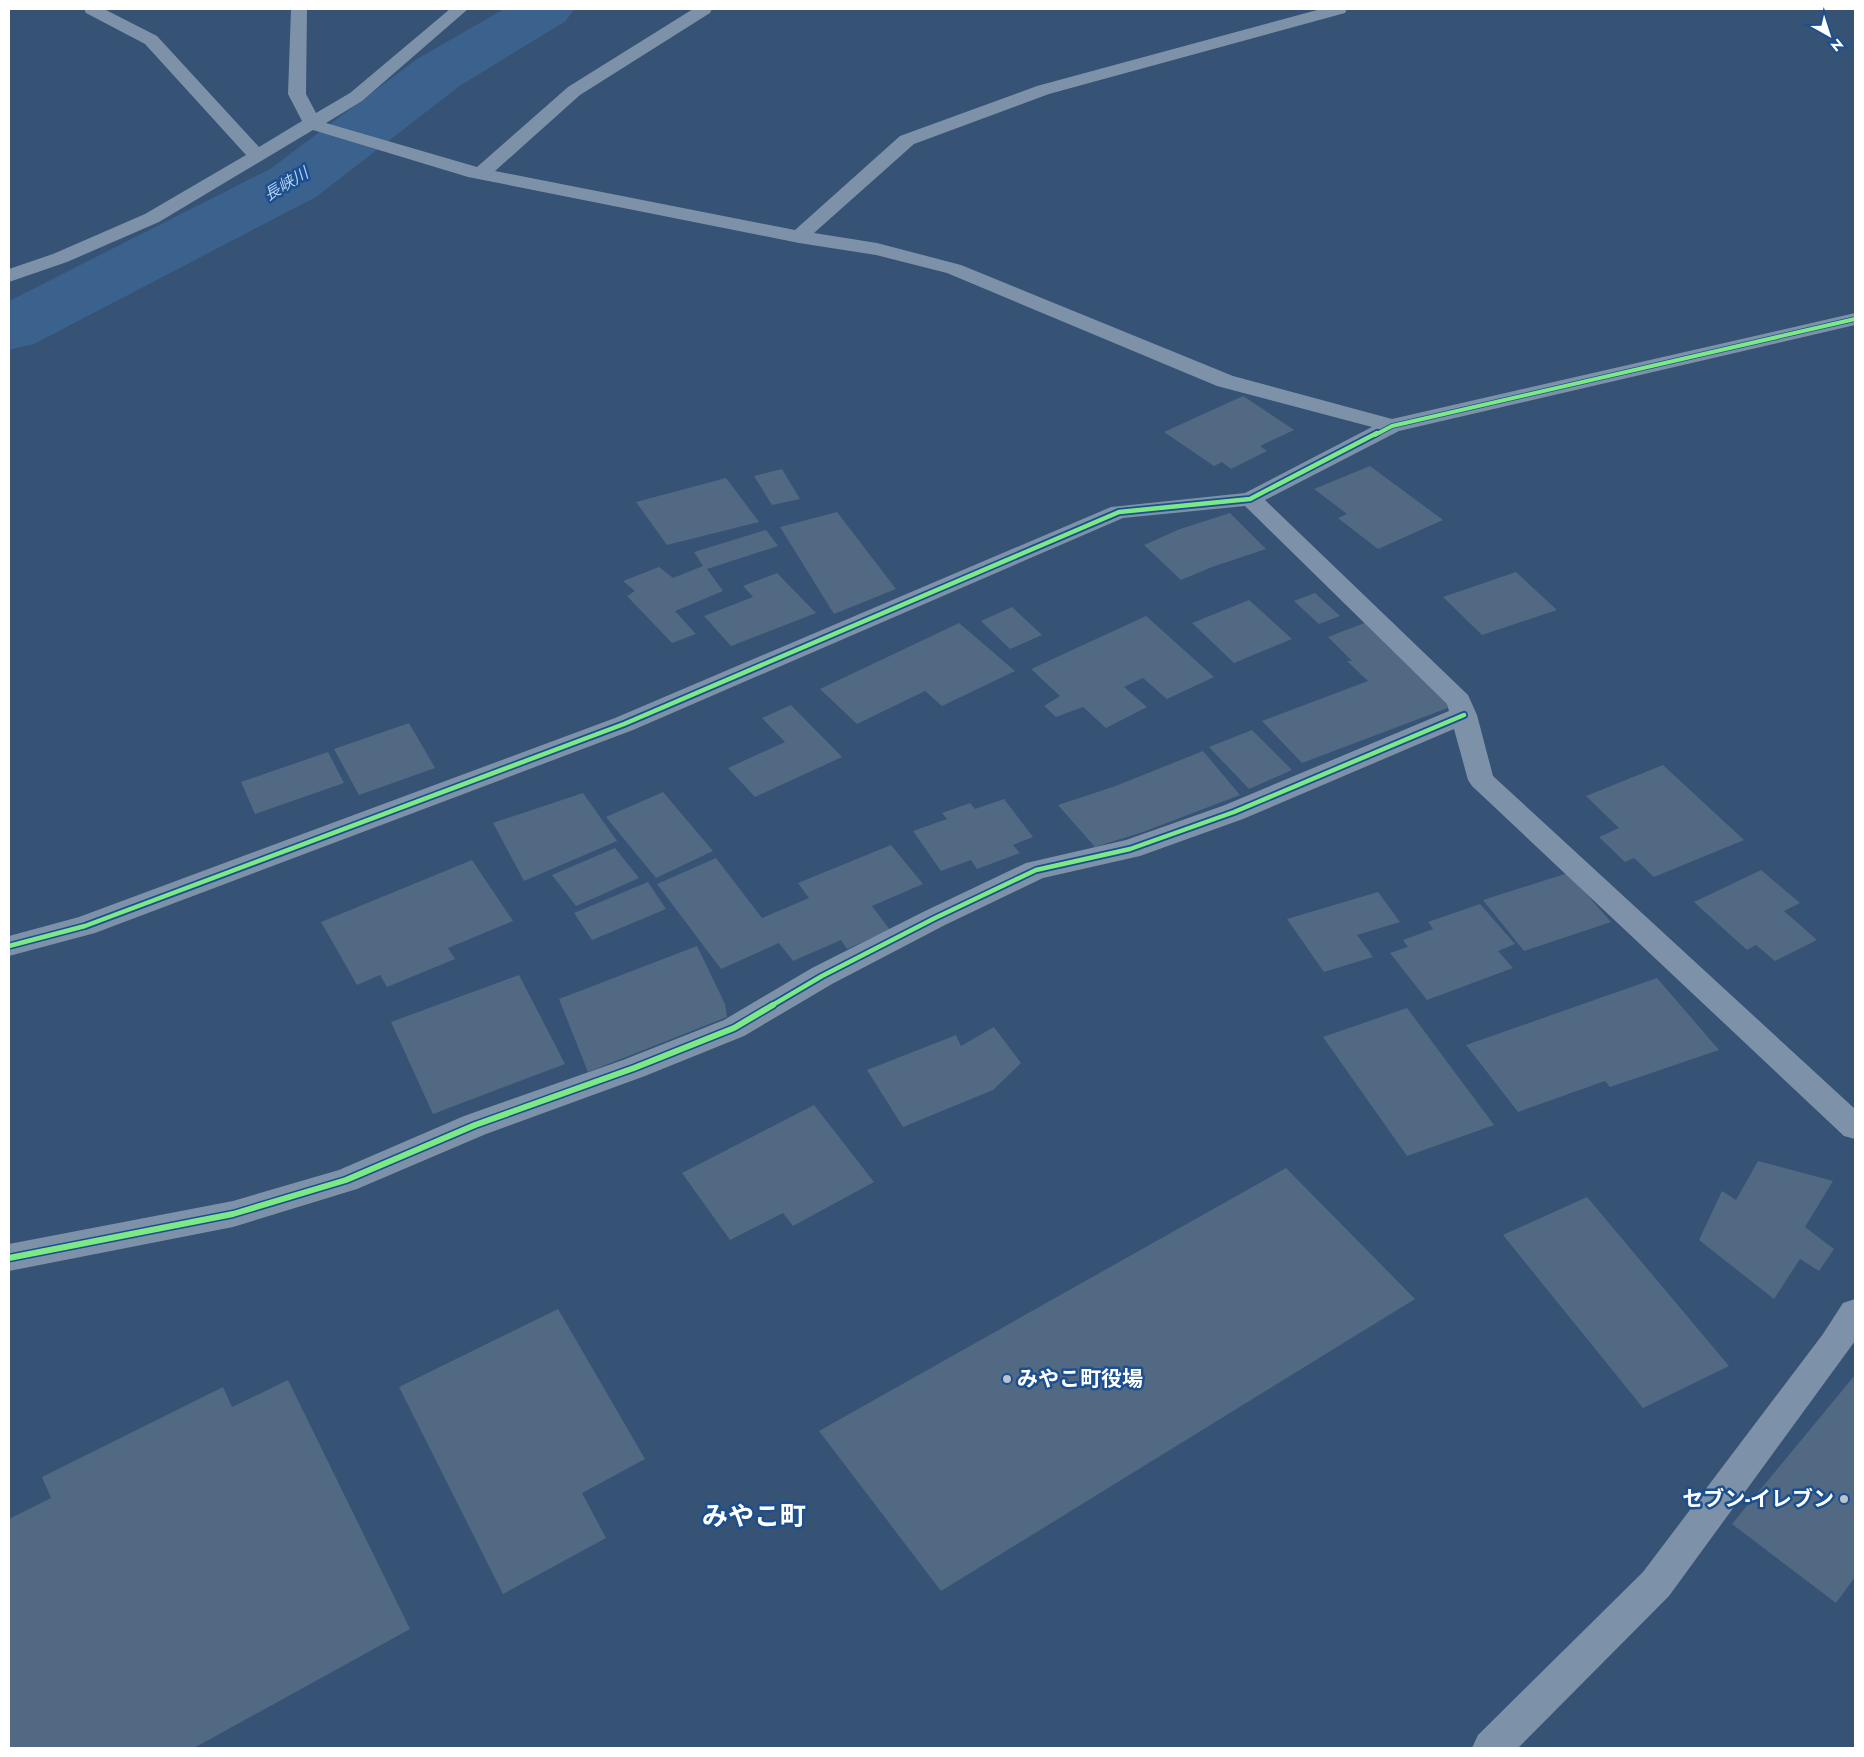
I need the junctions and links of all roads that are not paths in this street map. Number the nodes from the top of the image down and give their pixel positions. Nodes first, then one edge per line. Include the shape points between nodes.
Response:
1 (92, 9) edge
2 (299, 9) edge
3 (460, 9) edge
4 (704, 9) edge
5 (1339, 9) edge
6 (317, 125) junction
7 (257, 156) junction
8 (475, 172) junction
9 (799, 237) junction
10 (9, 276) edge
11 (1855, 319) edge
12 (1392, 426) junction
13 (1250, 499) junction
14 (1464, 715) junction
15 (9, 946) edge
16 (1855, 1127) edge
17 (9, 1258) edge
18 (1855, 1313) edge
19 (1491, 1748) edge

1 - 7 street via 151,40
2 - 6 street via 297,94
3 - 6 street via 356,97
4 - 8 street via 574,91
5 - 9 street via 1043,90 907,140
6 - 7 street
6 - 8 street
7 - 10 street via 152,218
8 - 9 street
9 - 12 street via 877,249 954,269 1225,381
11 - 12 street
12 - 13 street
13 - 14 street via 1459,701
13 - 15 street via 1119,512 624,724 85,926
14 - 16 street via 1481,780
14 - 17 street via 1234,812 1130,849 1036,870 822,976 734,1028 475,1125 346,1180 233,1214
18 - 19 street via 1656,1584

